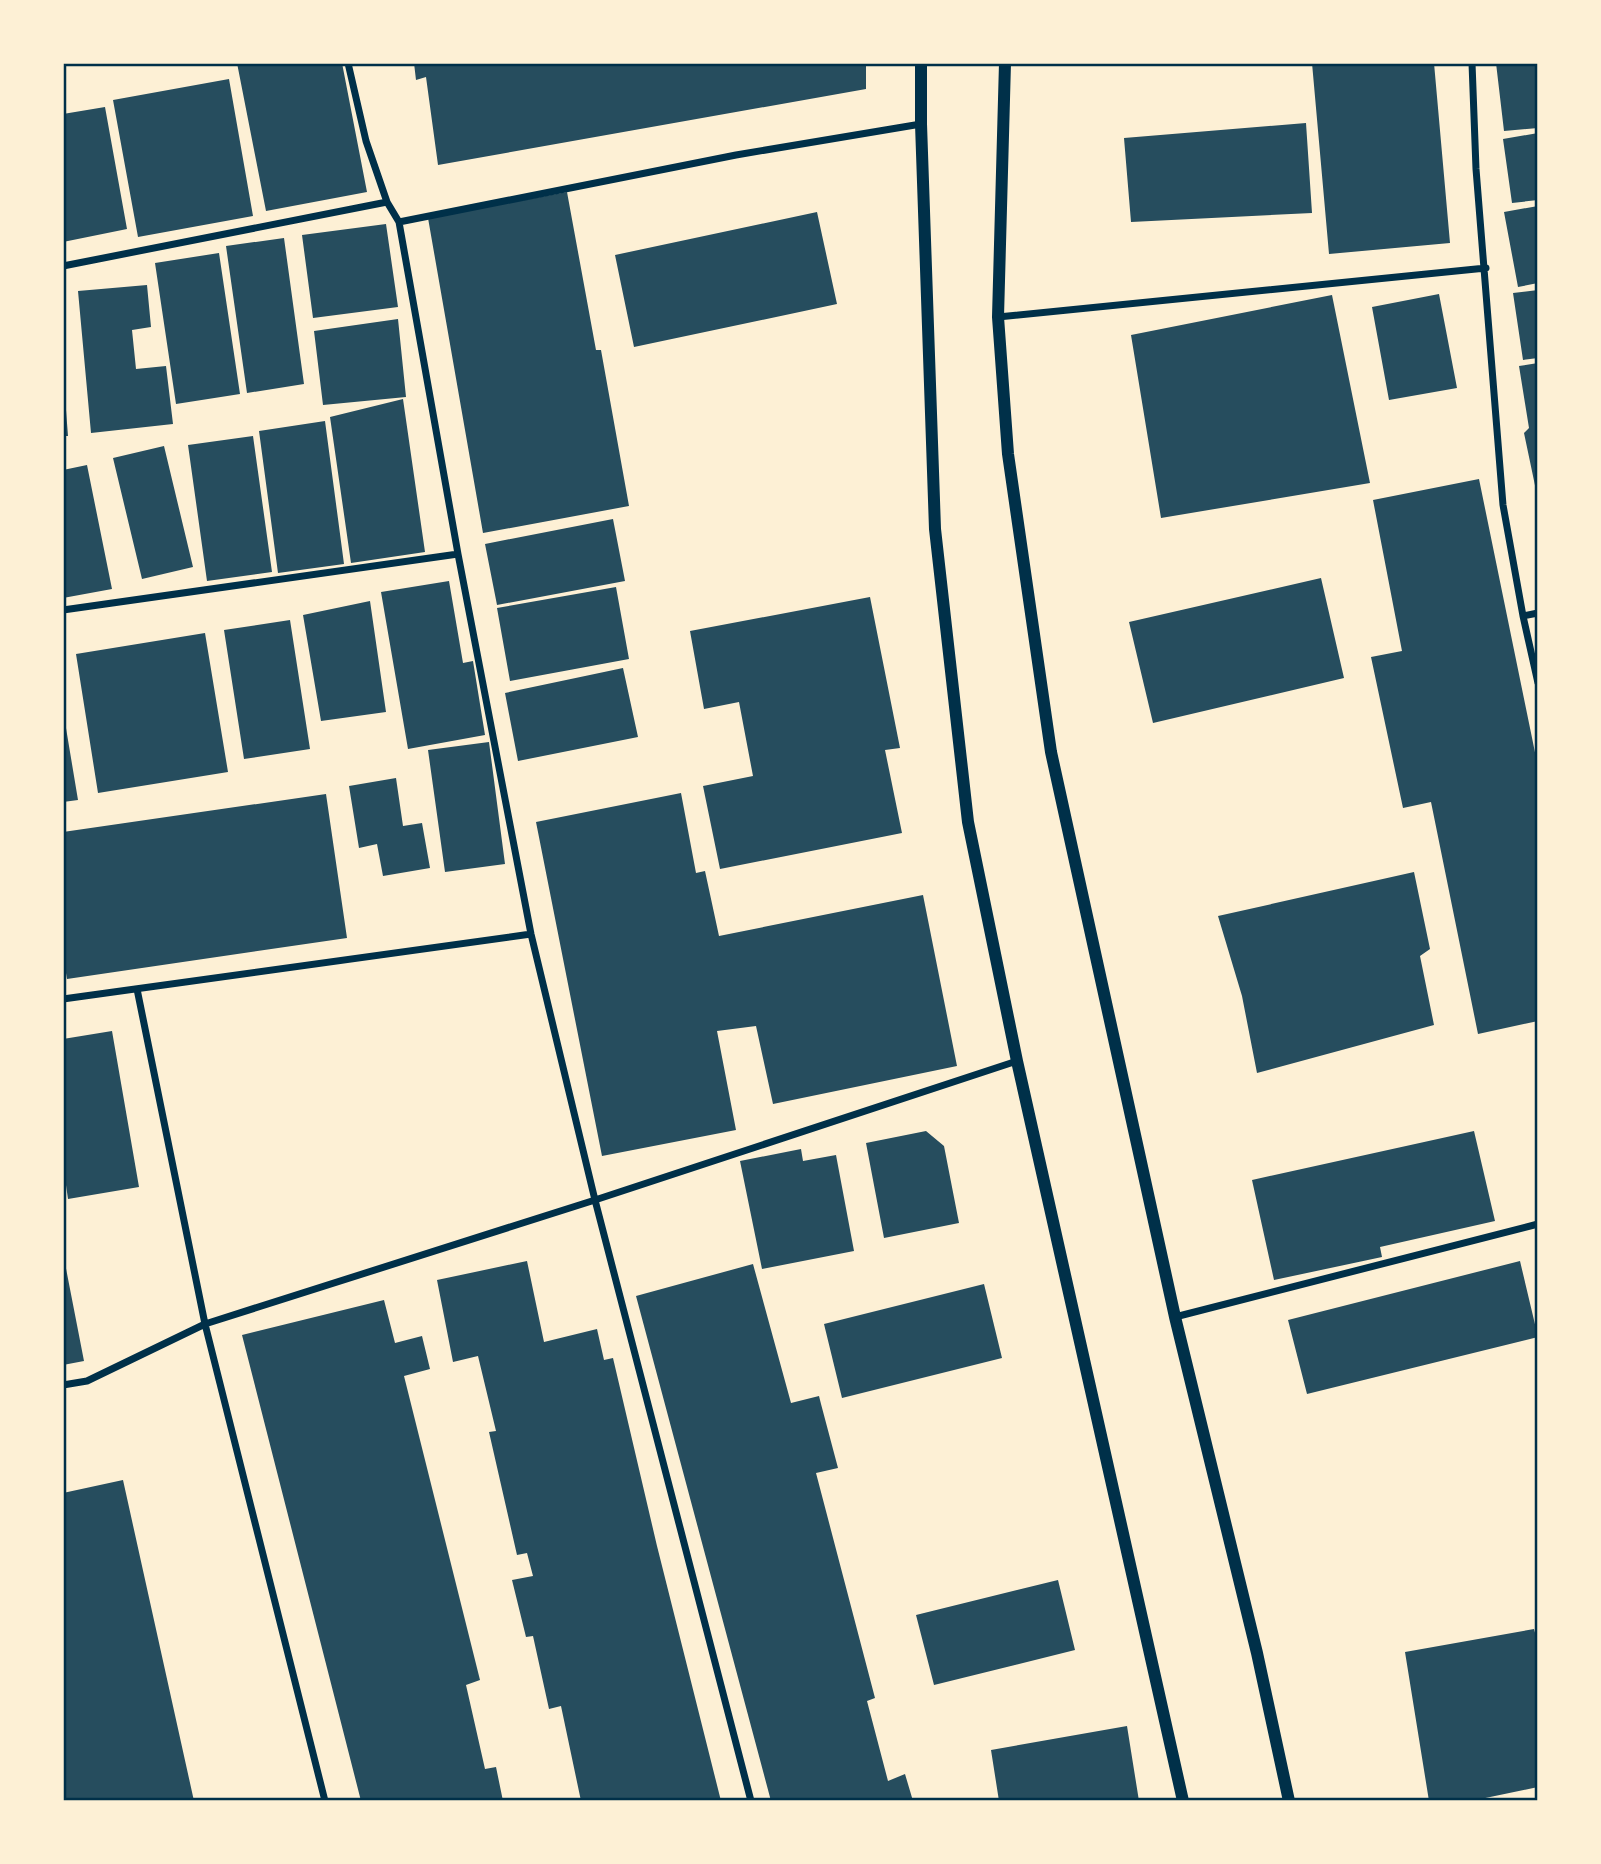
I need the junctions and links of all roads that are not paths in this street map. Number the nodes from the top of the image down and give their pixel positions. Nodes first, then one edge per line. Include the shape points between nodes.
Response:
1 (348, 63) edge
2 (921, 63) edge
3 (1006, 63) edge
4 (1472, 63) edge
5 (921, 124) junction
6 (387, 202) junction
7 (399, 222) junction
8 (63, 266) edge
9 (1486, 268) junction
10 (998, 317) junction
11 (458, 554) junction
12 (63, 610) edge
13 (1538, 613) edge
14 (1523, 616) junction
15 (1538, 683) edge
16 (531, 934) junction
17 (137, 989) junction
18 (63, 999) edge
19 (1017, 1061) junction
20 (595, 1200) junction
21 (1538, 1224) edge
22 (1175, 1317) junction
23 (205, 1324) junction
24 (63, 1385) edge
25 (325, 1801) edge
26 (751, 1801) edge
27 (1183, 1801) edge
28 (1289, 1801) edge

1 - 6 street via 366,141
2 - 5 street
3 - 10 street
4 - 9 street
5 - 7 street via 736,155
5 - 19 street via 935,529 968,822
6 - 7 street
6 - 8 street
7 - 11 street
9 - 10 street
9 - 14 street via 1503,505
10 - 22 street via 1009,454 1051,752
11 - 12 street
11 - 16 street
13 - 14 street
14 - 15 street
16 - 17 street
16 - 20 street
17 - 18 street
17 - 23 street
19 - 20 street
19 - 27 street
20 - 23 street
20 - 26 street
21 - 22 street
22 - 28 street
23 - 24 street via 87,1381
23 - 25 street

